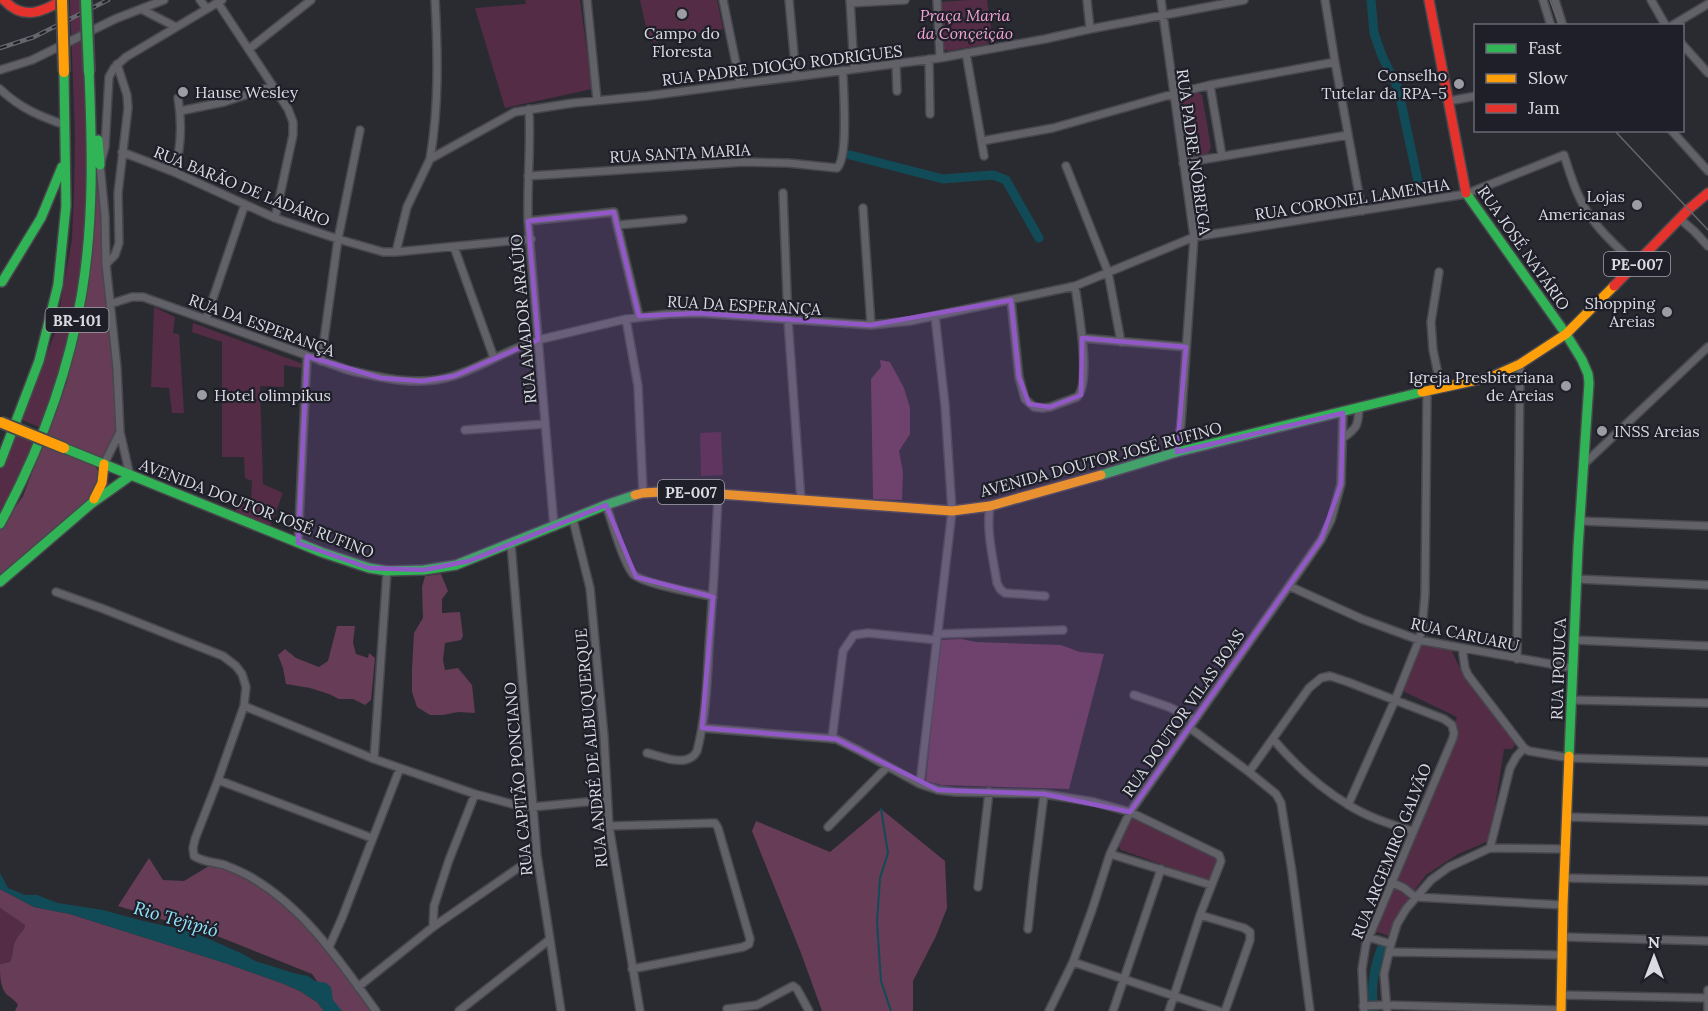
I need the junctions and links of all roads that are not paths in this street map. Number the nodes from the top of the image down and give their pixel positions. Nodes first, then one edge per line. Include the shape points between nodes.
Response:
1 (4, 0) edge
2 (63, 0) edge
3 (86, 0) edge
4 (164, 0) edge
5 (201, 0) edge
6 (311, 0) edge
7 (435, 0) edge
8 (587, 0) edge
9 (723, 0) edge
10 (789, 0) edge
11 (905, 0) edge
12 (937, 0) edge
13 (1087, 0) edge
14 (1161, 0) edge
15 (1244, 0) edge
16 (1325, 0) edge
17 (1429, 0) edge
18 (1543, 0) edge
19 (1555, 0) edge
20 (220, 1) edge
21 (850, 1) edge
22 (1649, 1) edge
23 (1708, 4) edge
24 (141, 9) junction
25 (207, 9) junction
26 (1162, 15) junction
27 (1550, 24) edge
28 (1562, 24) edge
29 (1665, 24) edge
30 (1674, 24) edge
31 (176, 27) junction
32 (1090, 28) junction
33 (1684, 45) edge
34 (249, 49) junction
35 (966, 53) junction
36 (940, 58) junction
37 (929, 59) junction
38 (1335, 62) junction
39 (896, 63) junction
40 (117, 64) junction
41 (0, 69) edge
42 (854, 69) junction
43 (843, 71) junction
44 (1708, 73) edge
45 (796, 76) junction
46 (740, 83) junction
47 (1210, 85) junction
48 (273, 86) junction
49 (0, 89) edge
50 (897, 91) dead end
51 (1173, 94) junction
52 (1474, 96) edge
53 (178, 98) dead end
54 (597, 100) junction
55 (90, 101) junction
56 (1449, 101) junction
57 (529, 109) junction
58 (180, 111) junction
59 (930, 114) dead end
60 (65, 125) junction
61 (360, 130) dead end
62 (1673, 132) edge
63 (1348, 135) junction
64 (982, 141) junction
65 (122, 152) junction
66 (984, 156) dead end
67 (1222, 156) junction
68 (430, 159) junction
69 (65, 160) junction
70 (1183, 164) junction
71 (100, 165) junction
72 (1066, 166) dead end
73 (1708, 171) edge
74 (174, 172) junction
75 (528, 176) junction
76 (783, 193) dead end
77 (1708, 193) edge
78 (1466, 194) junction
79 (245, 204) junction
80 (863, 208) dead end
81 (1362, 211) junction
82 (275, 218) junction
83 (683, 219) dead end
84 (1680, 219) junction
85 (528, 221) junction
86 (618, 225) junction
87 (1194, 237) junction
88 (338, 239) junction
89 (531, 239) junction
90 (1174, 245) joint
91 (1708, 246) edge
92 (454, 247) junction
93 (396, 252) junction
94 (106, 264) junction
95 (1636, 265) junction
96 (1108, 272) junction
97 (1439, 272) dead end
98 (1, 283) edge
99 (1075, 286) junction
100 (1011, 300) junction
101 (110, 304) junction
102 (639, 316) junction
103 (935, 316) junction
104 (206, 319) junction
105 (626, 319) junction
106 (788, 320) junction
107 (871, 325) junction
108 (1566, 334) junction
109 (1082, 338) junction
110 (538, 340) junction
111 (1121, 342) junction
112 (1186, 346) junction
113 (1708, 347) edge
114 (308, 356) junction
115 (494, 358) junction
116 (321, 361) junction
117 (1520, 364) junction
118 (1441, 388) junction
119 (1427, 392) junction
120 (1359, 409) junction
121 (1343, 413) junction
122 (0, 422) edge
123 (545, 424) junction
124 (465, 430) dead end
125 (120, 432) junction
126 (1343, 438) junction
127 (1177, 452) junction
128 (0, 463) edge
129 (104, 464) junction
130 (1584, 464) junction
131 (130, 476) junction
132 (643, 493) junction
133 (718, 495) junction
134 (801, 501) junction
135 (92, 503) junction
136 (606, 505) junction
137 (990, 506) junction
138 (952, 511) junction
139 (573, 520) junction
140 (1579, 521) junction
141 (0, 524) edge
142 (1708, 526) edge
143 (554, 527) junction
144 (298, 543) junction
145 (511, 544) junction
146 (387, 571) junction
147 (1576, 579) junction
148 (0, 582) edge
149 (1708, 585) edge
150 (1289, 586) junction
151 (56, 592) dead end
152 (1045, 596) dead end
153 (713, 597) junction
154 (1063, 630) dead end
155 (937, 637) junction
156 (1419, 640) junction
157 (1574, 640) junction
158 (1708, 646) edge
159 (1462, 648) junction
160 (1517, 659) junction
161 (1573, 668) junction
162 (1134, 695) dead end
163 (1395, 700) junction
164 (1572, 700) junction
165 (1708, 703) edge
166 (244, 706) junction
167 (1195, 720) junction
168 (702, 728) junction
169 (1190, 728) junction
170 (832, 739) junction
171 (1273, 739) junction
172 (1524, 748) junction
173 (646, 753) dead end
174 (1570, 758) junction
175 (374, 759) junction
176 (1708, 762) edge
177 (887, 767) junction
178 (400, 768) junction
179 (1250, 772) junction
180 (219, 780) junction
181 (920, 784) junction
182 (989, 792) junction
183 (475, 794) junction
184 (1044, 794) junction
185 (607, 801) junction
186 (1348, 805) junction
187 (532, 807) junction
188 (1130, 812) junction
189 (1567, 817) junction
190 (1708, 821) edge
191 (609, 826) junction
192 (828, 827) dead end
193 (1412, 831) junction
194 (372, 838) junction
195 (1490, 848) junction
196 (1565, 849) junction
197 (1110, 854) junction
198 (537, 855) junction
199 (1161, 869) junction
200 (1564, 878) junction
201 (1708, 881) edge
202 (1391, 882) junction
203 (1211, 885) junction
204 (978, 887) dead end
205 (1415, 897) junction
206 (1563, 904) junction
207 (1200, 915) junction
208 (433, 927) junction
209 (1028, 928) dead end
210 (1368, 937) junction
211 (1563, 937) junction
212 (549, 940) junction
213 (1708, 941) edge
214 (1391, 944) junction
215 (329, 947) junction
216 (1389, 952) junction
217 (1563, 955) junction
218 (1073, 962) junction
219 (632, 969) junction
220 (1123, 978) junction
221 (358, 987) junction
222 (1708, 990) edge
223 (1562, 995) junction
224 (1175, 996) junction
225 (1708, 998) edge
226 (1364, 1007) edge
227 (1386, 1007) edge
228 (759, 1008) edge
229 (727, 1009) dead end
230 (1561, 1010) edge
231 (376, 1011) edge
232 (459, 1011) edge
233 (561, 1011) edge
234 (640, 1011) edge
235 (808, 1011) edge
236 (1049, 1011) edge
237 (1113, 1011) edge
238 (1169, 1011) edge
239 (1219, 1011) edge
240 (1225, 1011) edge
241 (1310, 1011) edge
242 (1708, 1011) edge

1 - 2 main road via 11,8 30,13
2 - 60 main road, BR-101, bridge
3 - 55 main road, BR-101, bridge
4 - 24 street
5 - 25 street
6 - 34 street
7 - 68 street via 436,113
8 - 54 street
9 - 46 street
10 - 45 street
11 - 21 street
12 - 36 street
13 - 32 street
14 - 26 street, RUA PADRE NÓBREGA
15 - 26 street, RUA PADRE DIOGO RODRIGUES
16 - 38 street
17 - 56 main road, RUA JOSÉ NATÁRIO
18 - 27 street
19 - 28 street
20 - 25 street
20 - 34 street
21 - 42 street
22 - 29 street
23 - 30 street
24 - 31 street
24 - 41 street via 32,60
25 - 31 street
26 - 32 street, RUA PADRE DIOGO RODRIGUES
26 - 51 street, RUA PADRE NÓBREGA
31 - 40 street
32 - 35 street, RUA PADRE DIOGO RODRIGUES
33 - 44 street
34 - 48 street
35 - 36 street, RUA PADRE DIOGO RODRIGUES
35 - 64 street
36 - 37 street, RUA PADRE DIOGO RODRIGUES
37 - 39 street, RUA PADRE DIOGO RODRIGUES
37 - 59 street
38 - 47 street
38 - 63 street
39 - 42 street, RUA PADRE DIOGO RODRIGUES
39 - 50 street
40 - 65 street via 127,95
40 - 71 street via 109,77 105,147
42 - 43 street, RUA PADRE DIOGO RODRIGUES
43 - 45 street, RUA PADRE DIOGO RODRIGUES
43 - 75 street, RUA SANTA MARIA via 844,143 838,168 744,162
45 - 46 street, RUA PADRE DIOGO RODRIGUES
46 - 54 street, RUA PADRE DIOGO RODRIGUES
47 - 51 street
47 - 67 street
48 - 58 street
48 - 82 street via 294,127
49 - 60 street via 23,108
51 - 64 street via 1053,128
51 - 70 street, RUA PADRE NÓBREGA
52 - 56 street
53 - 58 street
54 - 57 street, RUA PADRE DIOGO RODRIGUES
55 - 71 main road via 96,119
55 - 141 main road, BR-101 via 90,214 79,311 46,421
56 - 78 main road, RUA JOSÉ NATÁRIO
57 - 68 street, RUA PADRE DIOGO RODRIGUES via 515,112
57 - 75 street, RUA AMADOR ARAÚJO
58 - 74 street
60 - 69 main road, BR-101
61 - 88 street
62 - 73 street
63 - 67 street
63 - 81 street
64 - 66 street
65 - 74 street, RUA BARÃO DE LADÁRIO
65 - 94 street via 119,243
67 - 70 street
68 - 93 street via 407,207
69 - 98 main road via 41,219
69 - 128 main road, BR-101 via 66,206 58,285 39,361
70 - 87 street, RUA PADRE NÓBREGA
71 - 94 street
72 - 96 street
74 - 79 street, RUA BARÃO DE LADÁRIO
75 - 85 street, RUA AMADOR ARAÚJO
76 - 106 street
77 - 84 main road, AVENIDA DOUTOR JOSÉ RUFINO / PE-007
78 - 81 street, RUA CORONEL LAMENHA
78 - 95 street, RUA CORONEL LAMENHA via 1564,154 1572,181 1593,220
78 - 108 main road, RUA JOSÉ NATÁRIO
79 - 82 street, RUA BARÃO DE LADÁRIO
79 - 104 street
80 - 107 street
81 - 87 street, RUA CORONEL LAMENHA
82 - 88 street, RUA BARÃO DE LADÁRIO
83 - 86 street
84 - 91 street
84 - 95 main road, AVENIDA DOUTOR JOSÉ RUFINO / PE-007
85 - 86 street via 614,212
85 - 89 street, RUA AMADOR ARAÚJO
86 - 102 street
87 - 90 street, RUA CORONEL LAMENHA
87 - 112 street, RUA PADRE NÓBREGA
88 - 93 street, RUA BARÃO DE LADÁRIO
88 - 116 street
89 - 92 street, RUA BARÃO DE LADÁRIO
89 - 110 street, RUA AMADOR ARAÚJO
90 - 96 street, RUA DA ESPERANÇA
92 - 93 street, RUA BARÃO DE LADÁRIO
92 - 115 street
94 - 101 street
95 - 108 main road, AVENIDA DOUTOR JOSÉ RUFINO / PE-007
96 - 99 street, RUA DA ESPERANÇA
96 - 111 street
97 - 118 street via 1431,322
99 - 100 street, RUA DA ESPERANÇA
99 - 109 street
100 - 103 street, RUA DA ESPERANÇA
100 - 109 street via 1022,394 1034,407 1050,407 1080,394 1084,382
101 - 104 street, RUA DA ESPERANÇA via 140,297
101 - 125 street
102 - 105 street, RUA DA ESPERANÇA
102 - 106 street, RUA DA ESPERANÇA via 698,313
103 - 107 street, RUA DA ESPERANÇA
103 - 138 street
104 - 114 street, RUA DA ESPERANÇA
105 - 110 street, RUA DA ESPERANÇA
105 - 132 street via 638,386
106 - 107 street, RUA DA ESPERANÇA
106 - 134 street
108 - 117 main road, AVENIDA DOUTOR JOSÉ RUFINO / PE-007
108 - 130 main road, RUA IPOJUCA via 1588,374
109 - 111 street
110 - 115 street, RUA DA ESPERANÇA
110 - 123 street, RUA AMADOR ARAÚJO
111 - 112 street
112 - 127 street, RUA PADRE NÓBREGA
113 - 130 street
114 - 116 street, RUA DA ESPERANÇA
114 - 144 street
115 - 116 street, RUA DA ESPERANÇA via 454,376 422,381 381,378
117 - 118 main road, AVENIDA DOUTOR JOSÉ RUFINO / PE-007 via 1491,377
117 - 160 street
118 - 119 main road, AVENIDA DOUTOR JOSÉ RUFINO / PE-007
119 - 120 main road, AVENIDA DOUTOR JOSÉ RUFINO / PE-007
119 - 156 street via 1425,596
120 - 121 main road, AVENIDA DOUTOR JOSÉ RUFINO / PE-007
120 - 126 street via 1359,423
121 - 126 street, RUA DOUTOR VILAS BOAS
121 - 127 main road, AVENIDA DOUTOR JOSÉ RUFINO / PE-007
122 - 129 main road, AVENIDA DOUTOR JOSÉ RUFINO / PE-007, bridge
123 - 124 street
123 - 143 street, RUA AMADOR ARAÚJO
125 - 129 street
125 - 131 street
126 - 150 street, RUA DOUTOR VILAS BOAS via 1341,484 1335,509 1321,540
127 - 137 main road, AVENIDA DOUTOR JOSÉ RUFINO / PE-007
129 - 131 main road, AVENIDA DOUTOR JOSÉ RUFINO / PE-007
129 - 135 main road via 102,486
130 - 140 main road, RUA IPOJUCA
131 - 135 main road
131 - 144 main road, AVENIDA DOUTOR JOSÉ RUFINO / PE-007
132 - 133 main road, AVENIDA DOUTOR JOSÉ RUFINO / PE-007
132 - 136 main road, AVENIDA DOUTOR JOSÉ RUFINO / PE-007
133 - 134 main road, AVENIDA DOUTOR JOSÉ RUFINO / PE-007
133 - 153 street
134 - 138 main road, AVENIDA DOUTOR JOSÉ RUFINO / PE-007
135 - 148 main road
136 - 139 main road, AVENIDA DOUTOR JOSÉ RUFINO / PE-007
136 - 153 street via 636,577
137 - 138 main road, AVENIDA DOUTOR JOSÉ RUFINO / PE-007
137 - 152 street via 990,540 999,589
138 - 155 street
139 - 143 main road, AVENIDA DOUTOR JOSÉ RUFINO / PE-007
139 - 185 street, RUA ANDRÉ DE ALBUQUERQUE via 590,588
140 - 142 street
140 - 147 main road, RUA IPOJUCA
143 - 145 main road, AVENIDA DOUTOR JOSÉ RUFINO / PE-007
144 - 146 main road, AVENIDA DOUTOR JOSÉ RUFINO / PE-007
145 - 146 main road, AVENIDA DOUTOR JOSÉ RUFINO / PE-007 via 456,565
145 - 187 street, RUA CAPITÃO PONCIANO
146 - 175 street
147 - 149 street
147 - 157 main road, RUA IPOJUCA
150 - 156 street, RUA CARUARU
150 - 167 street, RUA DOUTOR VILAS BOAS
151 - 166 street via 223,656 242,674 246,687
153 - 168 street
154 - 155 street
155 - 170 street via 854,635 843,651
155 - 181 street
156 - 159 street, RUA CARUARU
156 - 163 street
157 - 158 street
157 - 161 main road, RUA IPOJUCA
159 - 160 street, RUA CARUARU
159 - 172 street via 1468,675
160 - 161 street, RUA CARUARU
161 - 164 main road, RUA IPOJUCA
162 - 167 street
163 - 171 street via 1330,676 1321,678 1309,688
163 - 186 street
163 - 193 street, RUA ARGEMIRO GALVÃO via 1449,722 1454,729
164 - 165 street
164 - 174 main road, RUA IPOJUCA
166 - 175 street
166 - 180 street
167 - 169 street, RUA DOUTOR VILAS BOAS
168 - 170 street
168 - 173 street via 691,759
169 - 179 street
169 - 188 street, RUA DOUTOR VILAS BOAS
170 - 177 street
171 - 179 street
171 - 186 street via 1312,779
172 - 174 street
172 - 195 street via 1510,768
174 - 176 street
174 - 189 main road, RUA IPOJUCA
175 - 178 street
177 - 181 street
177 - 192 street
178 - 183 street
178 - 194 street
179 - 241 street via 1281,803
180 - 194 street
180 - 215 street via 195,839 194,856 253,878 278,895
181 - 182 street via 955,792
182 - 184 street
182 - 204 street
183 - 187 street
183 - 208 street via 434,906
184 - 188 street
184 - 209 street
185 - 187 street
185 - 191 street, RUA ANDRÉ DE ALBUQUERQUE
186 - 193 street
187 - 198 street, RUA CAPITÃO PONCIANO
188 - 197 street, RUA DOUTOR VILAS BOAS
188 - 203 street via 1221,856
189 - 190 street
189 - 196 main road, RUA IPOJUCA
191 - 219 street, RUA ANDRÉ DE ALBUQUERQUE
191 - 219 street via 715,823 750,941 743,947
193 - 202 street, RUA ARGEMIRO GALVÃO
194 - 215 street
195 - 196 street
195 - 205 street, RUA ARGEMIRO GALVÃO via 1437,874
196 - 200 main road, RUA IPOJUCA
197 - 199 street
197 - 218 street, RUA DOUTOR VILAS BOAS
198 - 208 street
198 - 212 street, RUA CAPITÃO PONCIANO
199 - 203 street
199 - 220 street
200 - 201 street
200 - 206 main road, RUA IPOJUCA
202 - 205 street
202 - 210 street, RUA ARGEMIRO GALVÃO
203 - 207 street
205 - 206 street
205 - 214 street, RUA ARGEMIRO GALVÃO via 1397,924
206 - 211 main road, RUA IPOJUCA
207 - 224 street
207 - 240 street via 1250,932
208 - 221 street
210 - 214 street
210 - 226 street, RUA ARGEMIRO GALVÃO via 1362,969
211 - 213 street
211 - 217 main road, RUA IPOJUCA
212 - 232 street
212 - 233 street, RUA CAPITÃO PONCIANO
214 - 216 street, RUA ARGEMIRO GALVÃO
215 - 221 street
216 - 217 street
216 - 227 street, RUA ARGEMIRO GALVÃO via 1384,974
217 - 223 main road, RUA IPOJUCA
218 - 220 street
218 - 236 street, RUA DOUTOR VILAS BOAS
219 - 234 street, RUA ANDRÉ DE ALBUQUERQUE
220 - 224 street
220 - 237 street
221 - 231 street
222 - 225 street
223 - 225 street
223 - 230 main road, RUA IPOJUCA
224 - 238 street
224 - 239 street
225 - 242 street
226 - 227 street
227 - 230 street
228 - 229 street
228 - 235 street via 793,986

